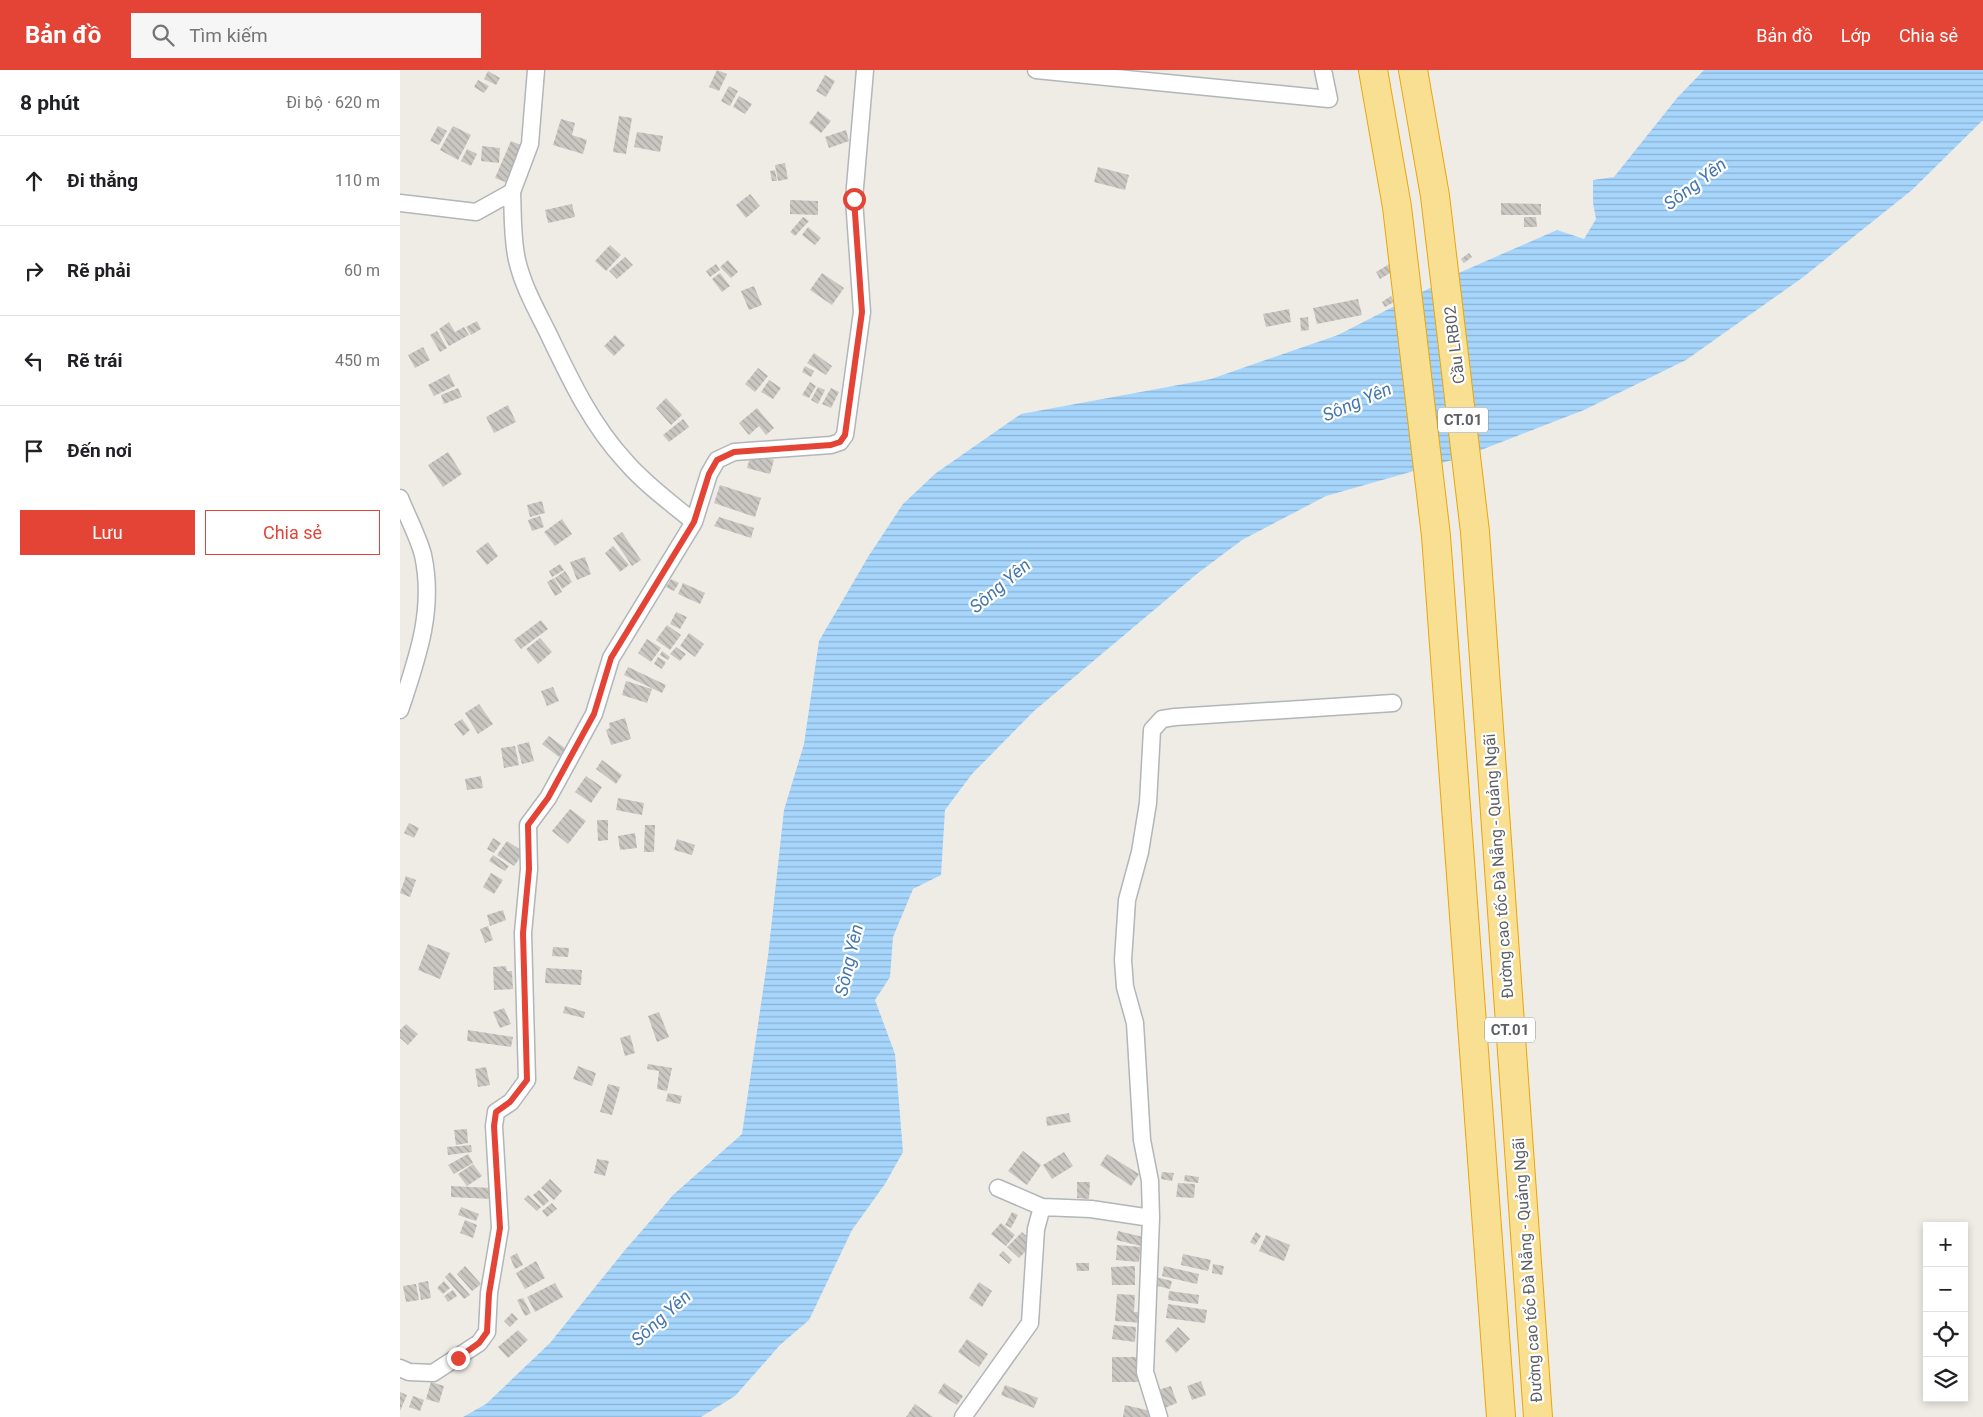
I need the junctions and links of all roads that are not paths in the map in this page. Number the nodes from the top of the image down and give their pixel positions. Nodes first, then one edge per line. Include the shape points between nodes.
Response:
1 (536, 70) edge
2 (862, 70) edge
3 (1036, 70) edge
4 (1323, 70) edge
5 (1373, 70) edge
6 (1412, 70) edge
7 (512, 192) junction
8 (400, 203) edge
9 (400, 498) edge
10 (694, 522) junction
11 (1482, 644) joint
12 (1393, 703) dead end
13 (400, 710) edge
14 (998, 1188) dead end
15 (1042, 1207) junction
16 (1151, 1218) junction
17 (400, 1368) edge
18 (963, 1417) edge
19 (1159, 1417) edge
20 (1501, 1417) edge
21 (1538, 1417) edge

1 - 7 street via 530,144
2 - 10 street via 854,199 862,312 845,435 840,442 831,445 734,452 717,460 709,474
3 - 4 street via 1329,99
5 - 20 highway, CT.01 via 1398,207 1436,536
6 - 11 highway, Cầu LRB02 / CT.01 via 1435,196 1472,504
7 - 8 street via 476,212
7 - 10 street via 514,244 526,287 581,400 626,462
9 - 13 street via 422,554 427,590 424,635
10 - 17 street via 611,658 594,714 548,798 528,825 529,869 523,933 527,1080 510,1102 496,1112 500,1228 489,1294 487,1332 479,1343 433,1373 409,1372
11 - 21 highway, Đường cao tốc Đà Nẵng - Quảng Ngãi / CT.01
12 - 16 street via 1175,717 1162,719 1152,730 1148,803 1140,852 1127,900 1123,960 1136,1039
14 - 15 street
15 - 16 street via 1092,1209
15 - 18 street via 1036,1229 1030,1323
16 - 19 street via 1146,1372

